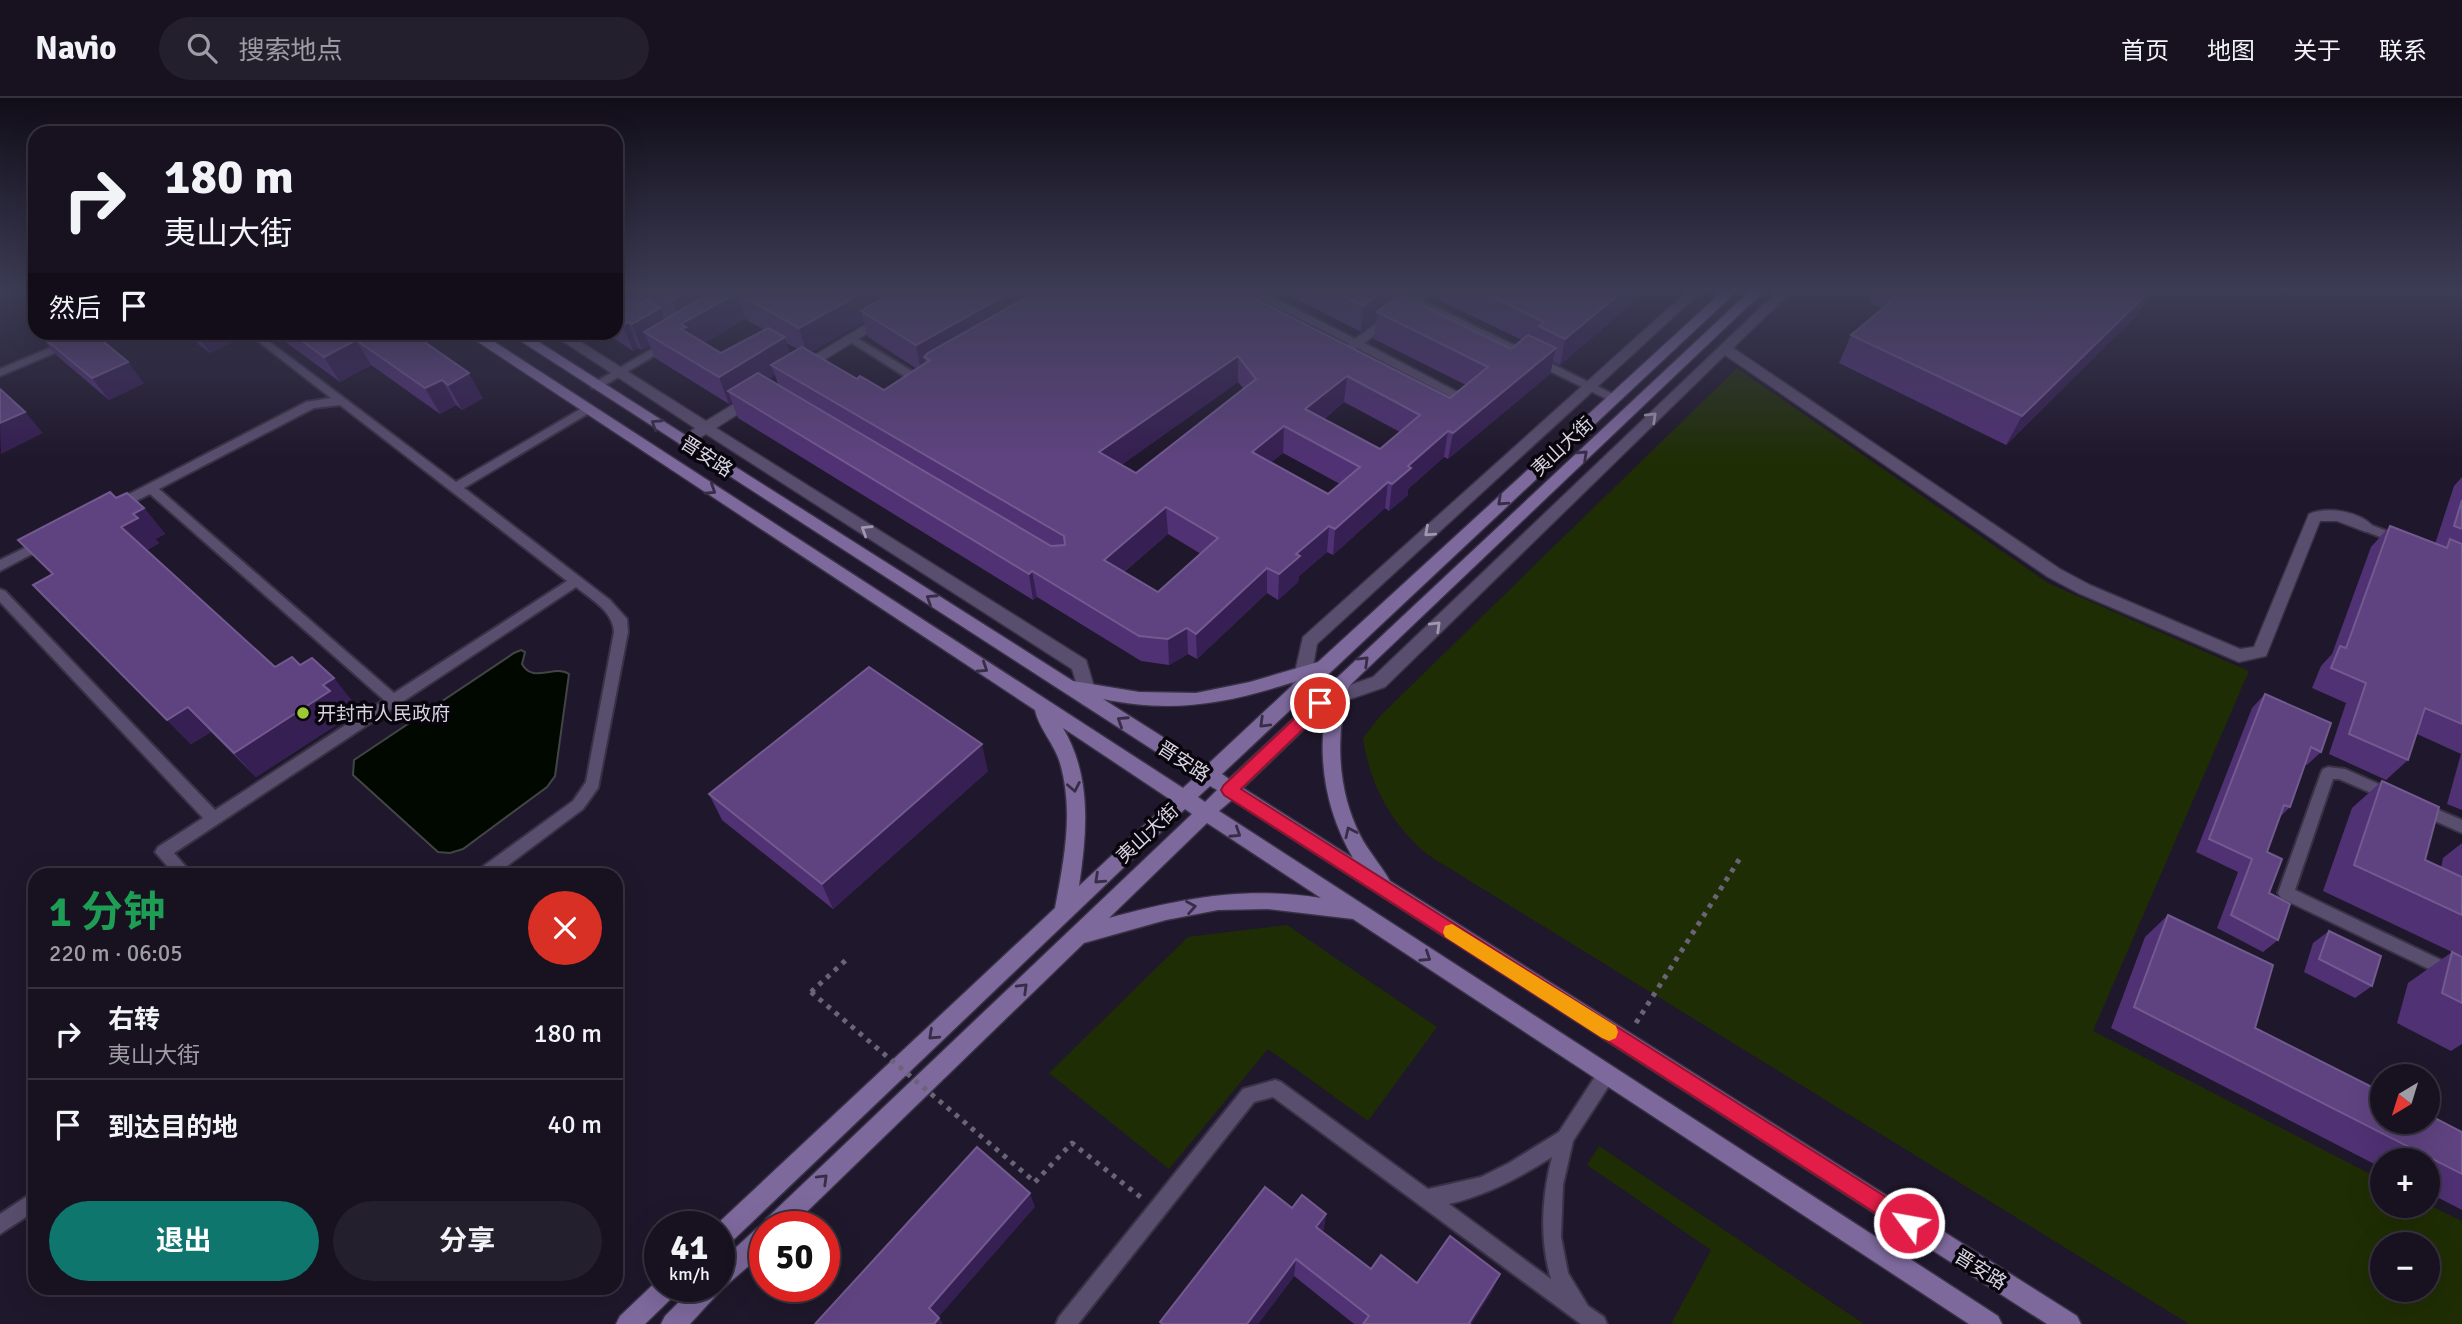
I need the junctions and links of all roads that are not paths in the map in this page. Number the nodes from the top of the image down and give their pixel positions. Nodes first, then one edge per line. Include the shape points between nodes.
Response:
1 (65, 346) edge
2 (271, 346) edge
3 (491, 346) edge
4 (535, 346) edge
5 (577, 346) edge
6 (662, 346) edge
7 (835, 346) edge
8 (864, 346) edge
9 (1353, 346) edge
10 (1360, 346) edge
11 (1508, 346) edge
12 (1633, 346) edge
13 (1671, 346) edge
14 (1700, 346) edge
15 (1724, 348) joint
16 (1336, 359) edge
17 (618, 372) junction
18 (0, 373) edge
19 (930, 374) edge
20 (788, 376) edge
21 (596, 385) junction
22 (1589, 385) junction
23 (766, 390) edge
24 (1457, 395) edge
25 (1615, 398) junction
26 (342, 401) junction
27 (588, 410) junction
28 (706, 428) junction
29 (684, 441) junction
30 (151, 488) junction
31 (455, 488) junction
32 (105, 512) edge
33 (2366, 527) joint
34 (58, 536) edge
35 (2414, 546) edge
36 (0, 566) edge
37 (576, 581) junction
38 (0, 594) edge
39 (1301, 681) junction
40 (1087, 694) junction
41 (1333, 694) junction
42 (394, 701) junction
43 (1037, 703) junction
44 (1208, 776) junction
45 (1230, 790) junction
46 (1184, 799) junction
47 (1205, 813) junction
48 (214, 819) junction
49 (2462, 827) edge
50 (178, 868) edge
51 (492, 868) edge
52 (1386, 890) junction
53 (1064, 912) junction
54 (1360, 914) junction
55 (1077, 936) junction
56 (2462, 978) edge
57 (1606, 1075) junction
58 (1565, 1138) junction
59 (1425, 1199) junction
60 (28, 1205) edge
61 (791, 1211) edge
62 (735, 1223) edge
63 (0, 1225) edge
64 (749, 1251) edge
65 (735, 1264) edge
66 (651, 1302) edge
67 (696, 1302) edge
68 (1592, 1320) edge
69 (628, 1324) edge
70 (673, 1324) edge
71 (1066, 1324) edge
72 (1990, 1324) edge
73 (2069, 1324) edge

1 - 18 lane
2 - 26 lane
3 - 27 main road, 晋安路
4 - 21 main road, 晋安路
5 - 17 street
6 - 17 lane
7 - 20 street
8 - 19 lane via 919,381
9 - 16 lane
10 - 24 lane
11 - 22 lane
12 - 22 street
13 - 25 main road, 夷山大街
41 -> 14 main road, 夷山大街
15 - 33 street via 2054,573 2239,656 2260,652 2314,518 2337,516
41 -> 15 street via 1379,682
17 - 21 lane
17 - 28 street
29 -> 21 main road, 晋安路
22 - 25 lane
22 -> 39 street via 1309,641
23 - 28 street
25 -> 39 main road, 夷山大街 via 1323,667
26 - 30 lane via 310,405
26 - 31 lane
27 - 31 lane
27 -> 43 main road, 晋安路
28 - 29 street
40 -> 28 street via 1080,665
40 -> 29 main road, 晋安路 via 1058,680
30 - 32 lane
30 - 42 lane
31 - 37 lane
33 - 35 lane
34 - 36 lane
37 - 42 lane
37 - 51 lane via 620,619 593,785 578,805
38 - 48 lane
39 - 40 main road via 1180,701
39 -> 44 main road, 夷山大街
44 -> 40 main road, 晋安路
41 - 45 main road, 夷山大街
52 -> 41 main road via 1352,839 1338,805 1332,768
42 - 48 lane
43 - 46 main road, 晋安路
43 -> 53 main road via 1063,745 1077,803 1077,842
44 - 45 main road, 晋安路
44 - 46 main road, 夷山大街
45 - 47 main road, 夷山大街
45 - 52 main road, 晋安路
46 - 47 main road, 晋安路
46 -> 53 main road, 夷山大街
47 -> 54 main road, 晋安路
47 - 55 main road, 夷山大街
48 - 50 lane via 163,852
49 - 56 lane via 2340,773 2328,773 2286,893
52 - 73 main road, 晋安路
53 -> 62 main road, 夷山大街
55 -> 54 main road via 1220,902 1317,905
54 -> 57 main road, 晋安路
61 -> 55 main road, 夷山大街
57 - 58 lane
57 - 72 main road, 晋安路
58 - 59 lane via 1492,1183
58 - 68 lane via 1554,1185 1552,1237 1559,1276
59 - 68 lane
59 - 71 lane via 1275,1088 1249,1096
60 - 63 lane
64 - 65 main road
66 - 69 main road
67 - 70 main road

